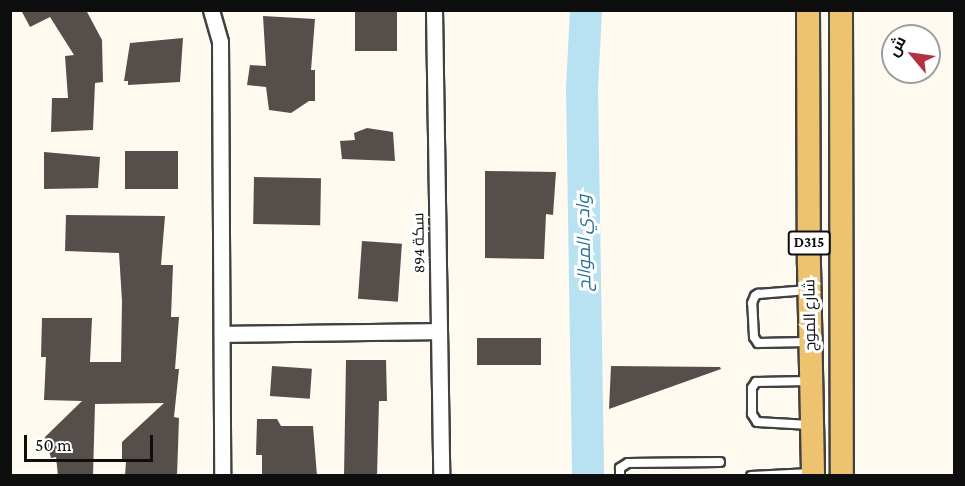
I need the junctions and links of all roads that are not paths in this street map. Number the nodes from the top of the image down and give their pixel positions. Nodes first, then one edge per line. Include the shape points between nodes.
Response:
1 (211, 10) edge
2 (434, 10) edge
3 (808, 10) edge
4 (841, 10) edge
5 (809, 290) junction
6 (439, 331) junction
7 (223, 334) junction
8 (810, 342) junction
9 (811, 381) junction
10 (812, 425) junction
11 (720, 462) dead end
12 (802, 474) edge
13 (222, 476) edge
14 (441, 476) edge
15 (620, 476) edge
16 (751, 476) edge
17 (842, 476) edge

1 - 7 street via 220,42
2 - 6 street, سكة 894
3 - 5 main road, شارع الموج / D315
4 - 17 main road, شارع الموج / D315
5 - 8 main road, شارع الموج / D315
5 - 8 lane via 758,294 752,303 758,344
6 - 7 street
6 - 14 street, سكة 894
7 - 13 street
8 - 9 main road, شارع الموج / D315
9 - 10 main road, شارع الموج / D315
9 - 10 lane via 756,382 752,388 752,414 757,422
10 - 12 main road, شارع الموج / D315
11 - 15 lane via 628,463 620,468
12 - 16 lane

